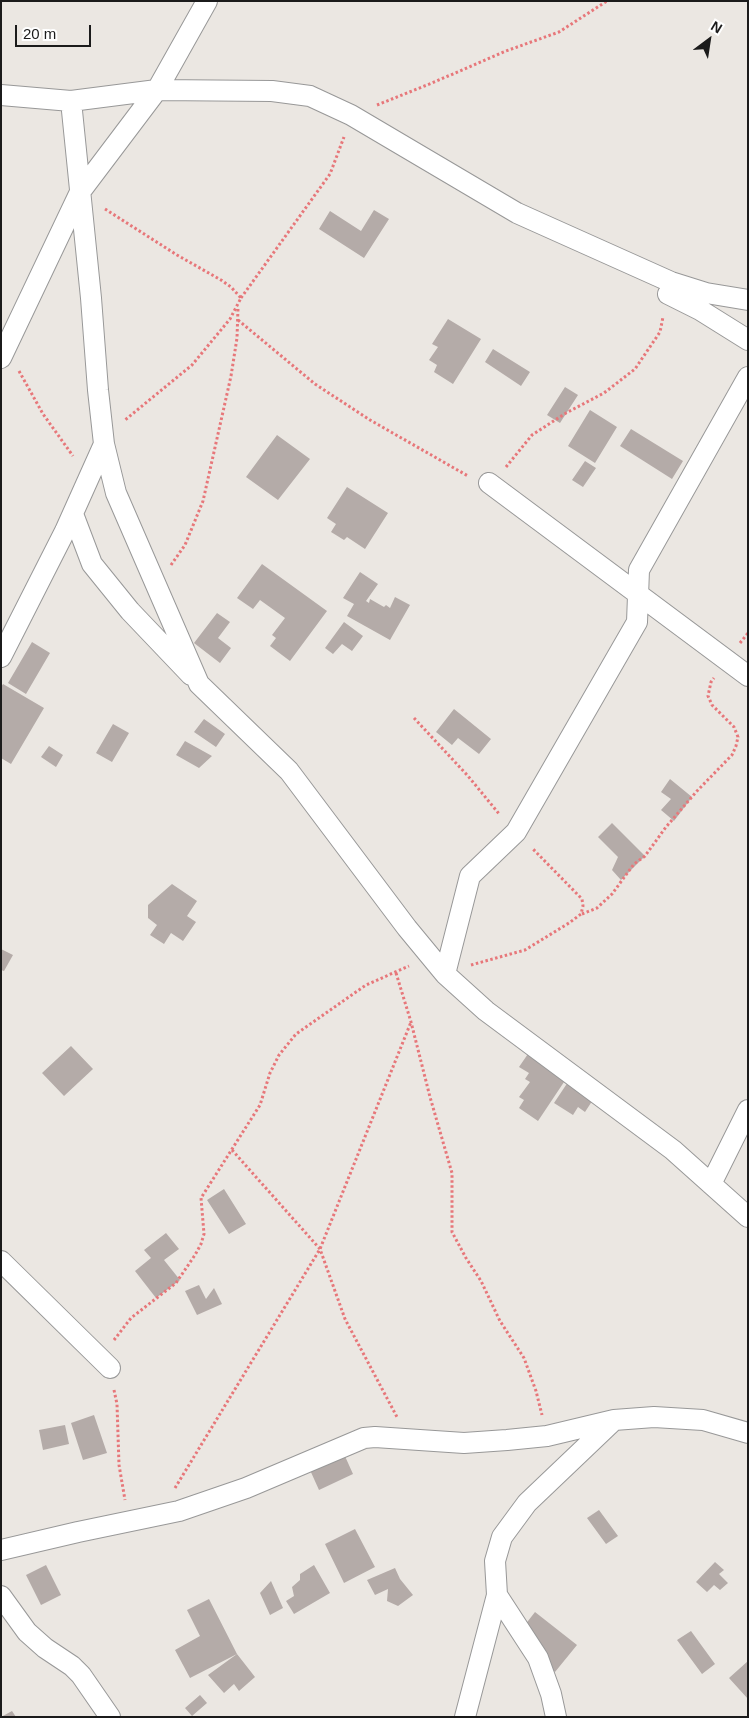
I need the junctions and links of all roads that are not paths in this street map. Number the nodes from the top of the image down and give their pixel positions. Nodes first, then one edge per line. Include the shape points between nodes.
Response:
1 (207, 1) edge
2 (158, 90) junction
3 (1, 95) edge
4 (71, 101) junction
5 (80, 192) junction
6 (668, 294) road end
7 (748, 300) edge
8 (748, 340) edge
9 (4, 353) edge
10 (748, 377) edge
11 (104, 444) junction
12 (489, 483) road end
13 (73, 514) junction
14 (638, 594) junction
15 (1, 657) edge
16 (748, 676) edge
17 (199, 684) junction
18 (445, 974) junction
19 (748, 1110) edge
20 (711, 1184) junction
21 (748, 1217) edge
22 (1, 1261) edge
23 (110, 1368) road end
24 (614, 1420) junction
25 (748, 1433) edge
26 (1, 1550) edge
27 (497, 1595) junction
28 (1, 1596) edge
29 (110, 1717) edge
30 (465, 1717) edge
31 (556, 1717) edge

1 - 2 street
2 - 4 street
2 - 5 street
2 - 7 street via 310,96 351,115 517,213 671,282 706,293
3 - 4 street
4 - 5 street
5 - 9 street
5 - 11 street
6 - 8 street
10 - 14 street via 639,570
11 - 13 street
11 - 17 street via 116,493
12 - 14 street
13 - 15 street
13 - 17 street via 92,564 130,611
14 - 16 street
14 - 18 street via 637,622 516,832 470,876
17 - 18 street via 289,771
18 - 20 street via 486,1010 673,1150
19 - 20 street
20 - 21 street
22 - 23 street
24 - 25 street via 654,1417 703,1420
24 - 26 street via 547,1436 464,1443 364,1438 246,1488 180,1511
24 - 27 street via 527,1503 502,1538 495,1561
27 - 30 street
27 - 31 street via 538,1658
28 - 29 street via 27,1632 81,1675

